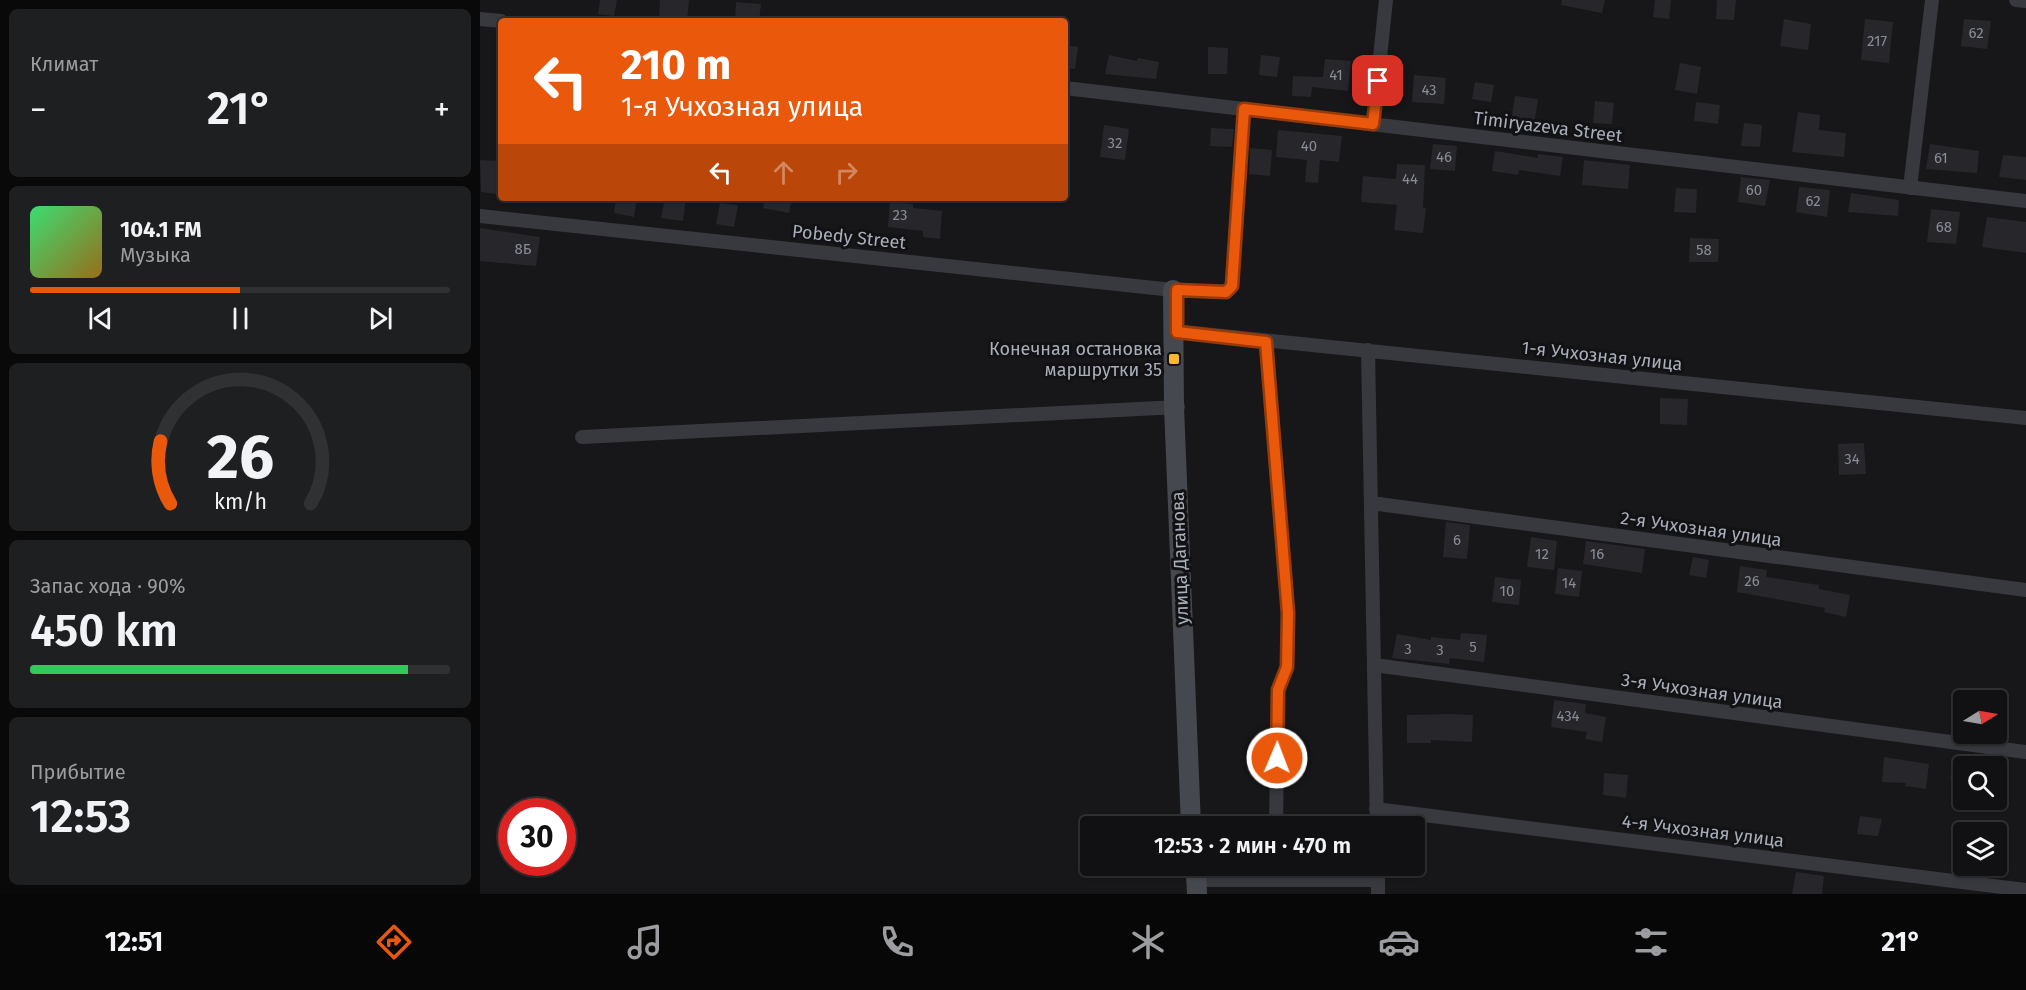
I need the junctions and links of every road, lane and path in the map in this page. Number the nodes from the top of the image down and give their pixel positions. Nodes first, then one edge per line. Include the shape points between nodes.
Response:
1 (1386, 0) edge
2 (1932, 0) edge
3 (2016, 0) edge
4 (2026, 1) edge
5 (480, 19) edge
6 (498, 21) edge
7 (1068, 88) edge
8 (1244, 109) junction
9 (1373, 124) junction
10 (1910, 188) junction
11 (2026, 201) edge
12 (480, 216) edge
13 (1175, 290) junction
14 (1176, 332) junction
15 (1266, 342) junction
16 (1368, 350) junction
17 (1176, 407) junction
18 (2026, 418) edge
19 (582, 437) dead end
20 (1371, 503) junction
21 (2026, 590) edge
22 (1374, 665) junction
23 (2026, 752) edge
24 (1376, 809) junction
25 (1192, 816) edge
26 (1276, 816) edge
27 (1376, 816) edge
28 (1275, 876) edge
29 (1292, 879) junction
30 (1194, 880) edge
31 (1275, 880) junction
32 (1378, 887) edge
33 (2026, 890) edge
34 (1293, 894) edge

1 - 9 street
2 - 10 street
3 - 4 street
5 - 6 street
7 - 8 street, Timiryazeva Street
8 - 9 street, Timiryazeva Street
8 - 13 street, Pobedy Street via 1232,286 1226,292
9 - 10 street, Timiryazeva Street
10 - 11 street, Timiryazeva Street
12 - 13 street, Pobedy Street
13 - 14 main road, улица Даганова
14 - 15 street, 1-я Учхозная улица
14 - 17 main road, улица Даганова
15 - 16 street, 1-я Учхозная улица
15 - 26 street via 1288,613 1287,667 1278,690
16 - 18 street, 1-я Учхозная улица
16 - 20 street
17 - 19 street
17 - 25 main road, улица Даганова
20 - 21 street, 2-я Учхозная улица
20 - 22 street
22 - 23 street, 3-я Учхозная улица
22 - 24 street
24 - 27 street
24 - 33 street, 4-я Учхозная улица
28 - 31 street
29 - 31 street
29 - 32 street
29 - 34 street
30 - 31 street

